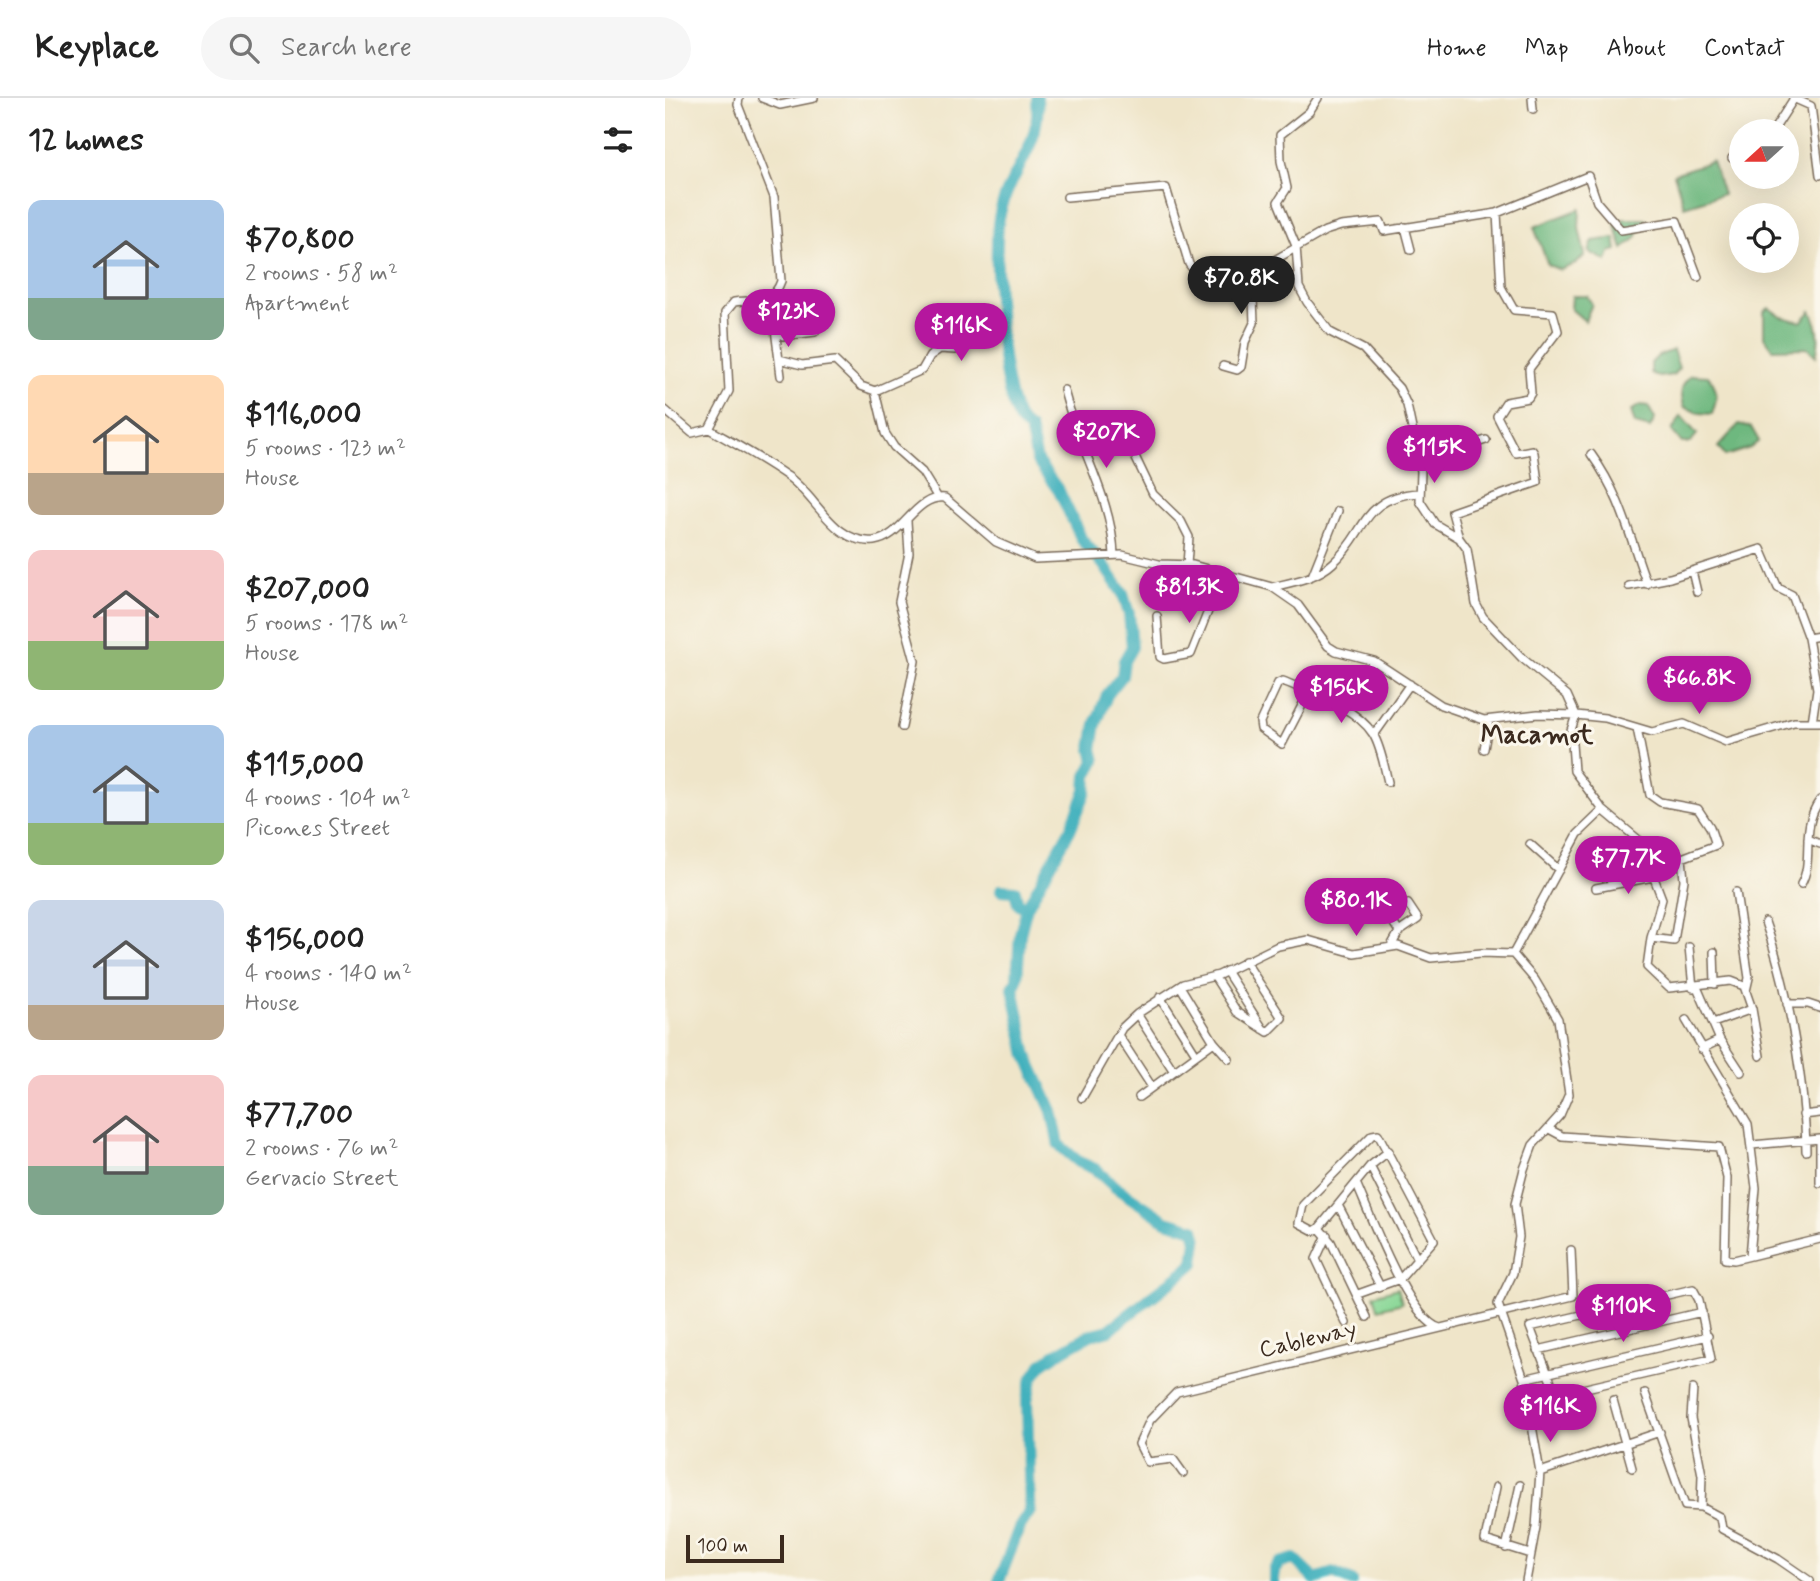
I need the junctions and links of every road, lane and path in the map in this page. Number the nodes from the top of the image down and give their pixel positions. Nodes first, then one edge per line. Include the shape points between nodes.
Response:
1 (739, 98) edge
2 (762, 98) edge
3 (814, 98) edge
4 (1318, 98) edge
5 (1532, 98) edge
6 (1793, 99) edge
7 (1533, 109) dead end
8 (1780, 119) edge
9 (1820, 175) edge
10 (1067, 197) dead end
11 (1497, 213) junction
12 (1405, 227) junction
13 (1296, 246) junction
14 (1411, 250) dead end
15 (1252, 272) junction
16 (1698, 277) dead end
17 (771, 298) junction
18 (776, 328) junction
19 (942, 328) dead end
20 (815, 332) dead end
21 (972, 334) dead end
22 (940, 349) junction
23 (779, 359) junction
24 (1223, 366) dead end
25 (781, 376) dead end
26 (1064, 390) dead end
27 (874, 391) junction
28 (665, 410) edge
29 (1119, 424) dead end
30 (709, 429) junction
31 (1486, 440) dead end
32 (1416, 452) junction
33 (1591, 454) dead end
34 (1418, 493) junction
35 (938, 498) junction
36 (1338, 511) dead end
37 (907, 521) junction
38 (1459, 538) junction
39 (1111, 555) junction
40 (1187, 565) junction
41 (1692, 571) junction
42 (1222, 576) junction
43 (1311, 577) junction
44 (1647, 584) junction
45 (1629, 586) dead end
46 (1272, 587) junction
47 (1697, 592) dead end
48 (1157, 616) dead end
49 (1820, 636) edge
50 (1808, 638) junction
51 (1374, 661) junction
52 (1410, 684) junction
53 (1819, 688) edge
54 (1309, 692) junction
55 (1340, 708) junction
56 (1576, 715) junction
57 (1489, 720) junction
58 (1816, 722) edge
59 (902, 727) dead end
60 (1637, 728) junction
61 (1374, 735) junction
62 (1484, 749) dead end
63 (1388, 782) dead end
64 (1820, 800) edge
65 (1603, 810) junction
66 (1808, 839) junction
67 (1530, 844) dead end
68 (1820, 844) edge
69 (1559, 870) junction
70 (1653, 877) junction
71 (1801, 884) dead end
72 (1596, 888) dead end
73 (1736, 892) dead end
74 (1408, 904) dead end
75 (1383, 906) dead end
76 (1765, 922) dead end
77 (1399, 932) junction
78 (1651, 938) junction
79 (1391, 946) junction
80 (1689, 947) dead end
81 (1714, 951) dead end
82 (1513, 954) junction
83 (1245, 961) junction
84 (1226, 971) junction
85 (1214, 976) junction
86 (1715, 984) junction
87 (1180, 986) junction
88 (1695, 987) junction
89 (1746, 991) junction
90 (1160, 997) junction
91 (1787, 1004) junction
92 (1820, 1008) edge
93 (1752, 1009) junction
94 (1137, 1014) junction
95 (1686, 1020) dead end
96 (1713, 1023) junction
97 (1264, 1032) junction
98 (1118, 1035) junction
99 (1720, 1040) junction
100 (1214, 1042) junction
101 (1701, 1049) junction
102 (1196, 1054) junction
103 (1760, 1056) dead end
104 (1229, 1059) dead end
105 (1173, 1070) junction
106 (1741, 1072) dead end
107 (1152, 1087) junction
108 (1139, 1097) dead end
109 (1082, 1098) dead end
110 (1820, 1113) edge
111 (1803, 1115) junction
112 (1549, 1129) junction
113 (1806, 1139) junction
114 (1820, 1139) edge
115 (1752, 1145) junction
116 (1389, 1151) junction
117 (1806, 1152) dead end
118 (1370, 1166) junction
119 (1356, 1183) junction
120 (1820, 1183) edge
121 (1338, 1205) junction
122 (1318, 1228) junction
123 (1327, 1235) junction
124 (1820, 1239) edge
125 (1571, 1250) dead end
126 (1749, 1256) junction
127 (1416, 1257) junction
128 (1400, 1279) junction
129 (1380, 1286) junction
130 (1358, 1294) junction
131 (1702, 1312) junction
132 (1500, 1314) junction
133 (1367, 1317) dead end
134 (1346, 1323) dead end
135 (1442, 1328) junction
136 (1708, 1336) junction
137 (1538, 1350) junction
138 (1547, 1374) junction
139 (1524, 1379) junction
140 (1693, 1390) dead end
141 (1645, 1393) dead end
142 (1613, 1401) dead end
143 (1660, 1432) junction
144 (1625, 1443) junction
145 (1632, 1468) dead end
146 (1540, 1472) junction
147 (1183, 1473) dead end
148 (1520, 1485) dead end
149 (1496, 1487) dead end
150 (1701, 1507) junction
151 (1506, 1548) junction
152 (1530, 1554) junction
153 (1525, 1581) edge
154 (1810, 1581) edge

1 - 17 street via 773,197 781,281
2 - 3 street via 780,105
4 - 13 street via 1309,112 1280,135 1287,188 1278,202
5 - 7 street
6 - 8 street
6 - 9 street via 1811,106
10 - 15 street via 1166,188 1194,272 1211,283
11 - 12 street
11 - 16 street via 1588,176 1597,202 1621,230 1677,220
11 - 38 street via 1501,287 1514,310 1553,313 1558,331 1529,369 1528,398 1506,402 1497,416 1516,453 1534,453 1538,482 1452,512
12 - 13 street via 1384,231 1381,222 1341,226
12 - 14 street
13 - 15 street
13 - 32 street via 1299,287 1307,302 1329,332 1363,349 1399,388
15 - 24 street via 1254,323 1241,367
17 - 18 street
17 - 30 street via 734,302 725,313 729,390
18 - 20 street via 783,336
18 - 23 street
19 - 22 street
21 - 22 street via 967,346
22 - 27 street via 922,370
23 - 25 street
23 - 27 street via 802,365 835,361 861,386
26 - 39 street via 1107,511 1113,534
27 - 35 street via 885,433 922,472
28 - 30 street via 692,433
29 - 40 street via 1153,494 1181,521 1189,537
30 - 37 street via 790,477 835,526 857,541 876,541 894,534
31 - 32 street
32 - 34 street via 1421,471
33 - 44 street via 1628,521
34 - 38 street via 1435,524
34 - 43 street via 1372,510 1334,563
35 - 37 street via 929,500
35 - 39 street via 945,498 1011,550 1035,559
36 - 43 street
37 - 59 street via 909,554 899,603 915,661
38 - 56 street via 1467,549 1476,604 1483,617 1515,652 1567,695
39 - 40 street
40 - 42 street
41 - 44 street
41 - 47 street
41 - 50 street via 1761,549 1779,588 1792,595
42 - 46 street
42 - 48 street via 1191,654 1160,657
43 - 46 street
44 - 45 street
46 - 51 street via 1298,605 1328,646
49 - 50 street
50 - 53 street
51 - 52 street
51 - 55 street
52 - 57 street via 1441,705
52 - 61 street
53 - 58 street
54 - 54 street via 1286,741 1278,744 1259,725 1279,683
54 - 55 street
55 - 61 street
56 - 57 street
56 - 60 street
56 - 65 street via 1571,730 1572,765
57 - 62 street
58 - 60 street via 1794,722 1726,743 1684,724 1652,732
60 - 78 street via 1650,795 1660,802 1698,809 1716,845 1682,858 1684,880 1674,941
61 - 63 street
64 - 66 street
65 - 69 street via 1578,835
65 - 70 street via 1640,841
66 - 68 street
66 - 71 street
67 - 69 street
69 - 82 street
70 - 72 street
70 - 78 street via 1662,898
73 - 89 street via 1749,978
74 - 77 street via 1418,919
75 - 77 street
76 - 91 street
77 - 79 street
78 - 88 street via 1647,967 1669,988
79 - 82 street via 1431,958
79 - 83 street via 1354,953 1307,940 1278,946
80 - 88 street
81 - 86 street
82 - 112 street via 1558,1019 1569,1094
83 - 84 street
83 - 97 street via 1282,1018
84 - 85 street
84 - 97 street
85 - 87 street
85 - 97 street via 1237,1012
86 - 88 street
86 - 89 street via 1731,981
87 - 90 street
87 - 100 street
88 - 96 street
89 - 93 street
90 - 94 street
90 - 102 street
91 - 92 street
91 - 111 street
93 - 96 street
93 - 103 street
94 - 98 street
94 - 105 street
95 - 101 street
96 - 99 street
98 - 107 street
98 - 109 street
99 - 101 street
99 - 106 street
100 - 102 street
100 - 104 street
101 - 115 street via 1744,1114
102 - 105 street
105 - 107 street
107 - 108 street
110 - 111 street
111 - 113 street
112 - 126 street via 1562,1136 1719,1147 1727,1178 1725,1259
112 - 132 street via 1533,1145 1517,1195 1519,1237 1513,1273 1498,1304
113 - 114 street
113 - 115 street
113 - 117 street
114 - 120 street
115 - 126 street via 1756,1188
116 - 118 street
116 - 122 street via 1378,1134 1372,1135 1303,1205 1299,1223 1314,1231
116 - 127 street via 1434,1240
118 - 119 street
118 - 127 street
119 - 121 street
119 - 128 street
121 - 122 street
121 - 129 street
122 - 123 street
123 - 130 street
123 - 134 street via 1316,1259
124 - 126 street
125 - 132 street, Cableway via 1573,1296
127 - 128 street
128 - 129 street
128 - 135 street via 1429,1324
129 - 130 street
130 - 133 street
131 - 136 street
131 - 137 street
131 - 137 street via 1695,1290 1681,1291 1532,1326
132 - 135 street, Cableway
132 - 139 street
135 - 147 street, Cableway via 1177,1392 1150,1420 1139,1444 1148,1462 1173,1459
136 - 138 street
136 - 138 street via 1712,1357 1707,1361 1559,1397
137 - 138 street
138 - 139 street
139 - 146 street
140 - 150 street via 1691,1418 1702,1475
141 - 143 street
142 - 144 street
143 - 144 street
143 - 150 street via 1685,1506
144 - 145 street
144 - 146 street
146 - 152 street
148 - 151 street
149 - 151 street via 1484,1537
150 - 154 street via 1720,1517 1721,1529
151 - 152 street
152 - 153 street

